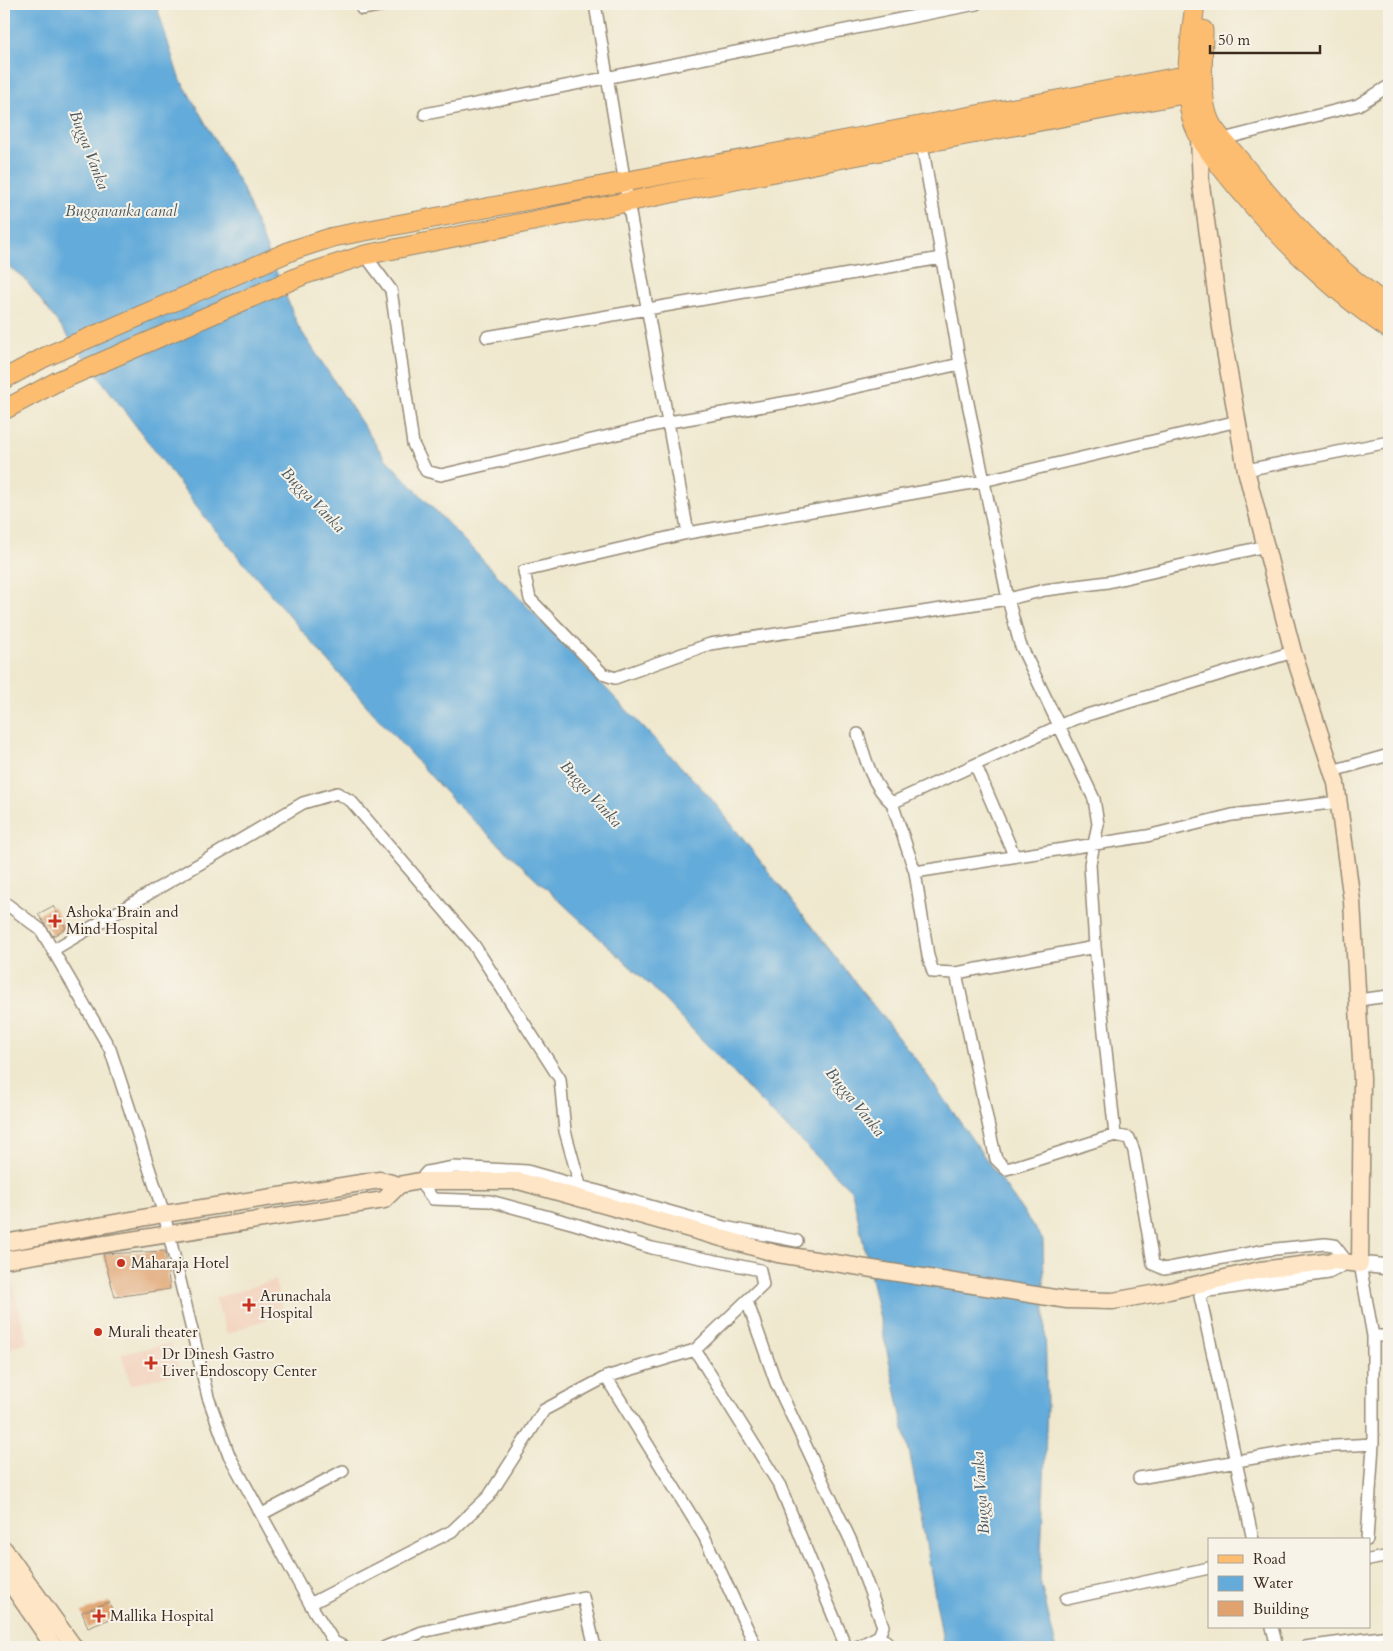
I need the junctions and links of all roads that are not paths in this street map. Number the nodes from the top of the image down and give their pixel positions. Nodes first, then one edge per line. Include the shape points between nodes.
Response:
1 (389, 4) edge
2 (595, 4) edge
3 (976, 4) edge
4 (1195, 4) edge
5 (1202, 4) edge
6 (362, 9) dead end
7 (607, 76) junction
8 (1189, 84) junction
9 (1389, 86) edge
10 (426, 114) dead end
11 (1199, 138) junction
12 (1223, 139) junction
13 (922, 144) junction
14 (625, 182) junction
15 (628, 202) junction
16 (365, 255) junction
17 (941, 258) junction
18 (1389, 306) edge
19 (648, 309) junction
20 (1389, 329) edge
21 (486, 337) dead end
22 (960, 364) junction
23 (4, 379) edge
24 (4, 410) edge
25 (1238, 421) junction
26 (668, 422) junction
27 (1389, 442) edge
28 (1246, 470) junction
29 (983, 481) junction
30 (688, 533) junction
31 (1266, 546) junction
32 (1008, 599) junction
33 (1293, 652) junction
34 (1058, 727) junction
35 (858, 734) dead end
36 (1389, 755) edge
37 (976, 766) junction
38 (1332, 771) junction
39 (1339, 802) junction
40 (892, 803) junction
41 (1095, 843) junction
42 (1014, 855) junction
43 (915, 872) junction
44 (4, 902) edge
45 (1095, 947) junction
46 (53, 950) junction
47 (956, 973) junction
48 (1389, 996) edge
49 (1358, 1000) junction
50 (1115, 1135) junction
51 (420, 1181) junction
52 (399, 1185) junction
53 (580, 1185) junction
54 (164, 1214) junction
55 (168, 1232) junction
56 (797, 1241) dead end
57 (4, 1243) edge
58 (4, 1260) edge
59 (1354, 1264) junction
60 (1389, 1267) edge
61 (747, 1301) junction
62 (1373, 1336) junction
63 (1389, 1336) edge
64 (695, 1350) junction
65 (606, 1377) junction
66 (1373, 1444) junction
67 (1237, 1459) junction
68 (343, 1471) dead end
69 (1139, 1478) dead end
70 (262, 1514) junction
71 (1253, 1538) edge
72 (1367, 1538) edge
73 (4, 1549) edge
74 (1389, 1556) edge
75 (1370, 1560) edge
76 (1208, 1568) edge
77 (4, 1574) edge
78 (1066, 1599) dead end
79 (310, 1604) junction
80 (1272, 1628) edge
81 (1366, 1628) edge
82 (879, 1636) junction
83 (1389, 1636) edge
84 (1367, 1644) edge
85 (54, 1647) edge
86 (74, 1647) edge
87 (344, 1647) edge
88 (385, 1647) edge
89 (595, 1647) edge
90 (756, 1647) edge
91 (846, 1647) edge
92 (857, 1647) edge
93 (888, 1647) edge
94 (1277, 1647) edge
95 (1305, 1647) edge

1 - 6 street
2 - 7 street
3 - 7 street
4 - 8 main road
5 - 12 main road via 1205,101 1211,124
7 - 10 street
7 - 14 street
8 - 11 main road via 1190,111
8 - 13 main road
8 - 14 main road
9 - 12 street via 1358,105
11 - 20 main road via 1249,202 1323,278
11 - 25 main road via 1204,204 1221,328
12 - 18 main road via 1262,188 1336,264
13 - 15 main road
13 - 17 street
14 - 15 street
14 - 23 main road via 333,237 293,250 45,357
15 - 16 main road
15 - 19 street
16 - 24 main road via 303,275 56,382
16 - 26 street via 391,290 414,444 426,472 441,475
17 - 19 street
17 - 22 street
19 - 21 street
19 - 26 street
22 - 26 street via 794,401
22 - 29 street
25 - 28 main road
25 - 29 street
26 - 30 street
27 - 28 street
28 - 31 main road
29 - 30 street
29 - 32 street
30 - 32 street via 524,571 530,599 603,674 614,678 710,644
31 - 32 street via 1108,582 1045,590
31 - 33 main road
32 - 34 street via 1020,644
33 - 34 street via 1074,718
33 - 38 main road
34 - 37 street
34 - 41 street via 1094,799 1098,824
35 - 40 street via 866,762 884,796
36 - 38 street
37 - 40 street
37 - 42 street
38 - 39 main road
39 - 41 street via 1232,815 1147,836
39 - 49 main road via 1352,901
40 - 43 street
41 - 42 street
41 - 45 street via 1090,864
42 - 43 street via 997,861
43 - 47 street via 933,972
44 - 46 street via 41,930
45 - 47 street
45 - 50 street
46 - 53 street via 303,803 337,793 351,801 474,945 560,1079 565,1132
46 - 54 street via 110,1049
47 - 50 street via 994,1151 1002,1166 1006,1169 1014,1167
48 - 49 street
49 - 59 main road via 1362,1078
50 - 59 street via 1129,1138 1134,1151 1153,1264 1158,1267 1325,1244 1334,1245
51 - 52 main road
51 - 53 street via 427,1172 454,1167 527,1171
51 - 59 main road via 519,1181 778,1254 1067,1300 1113,1301 1260,1270 1334,1262
51 - 61 street via 433,1199 490,1201 652,1248 760,1270 764,1285
52 - 54 main road via 380,1180
52 - 55 main road via 384,1200
53 - 56 street via 724,1227
54 - 55 street
54 - 57 main road
55 - 58 main road
55 - 70 street via 208,1398 228,1455
59 - 60 street
59 - 62 street
59 - 67 street via 1328,1273 1208,1291 1200,1296
61 - 64 street
61 - 82 street via 776,1383 851,1541 883,1626
62 - 63 street
62 - 66 street
64 - 65 street
64 - 91 street via 780,1486
65 - 79 street via 544,1410 489,1496 452,1530
65 - 90 street via 704,1536
66 - 67 street via 1318,1446
66 - 72 street
67 - 69 street
67 - 71 street
68 - 70 street
70 - 79 street
73 - 86 main road
74 - 75 street
76 - 78 street
77 - 85 main road
79 - 87 street via 334,1642
80 - 94 street
81 - 84 street
82 - 92 street
82 - 93 street
83 - 84 street
84 - 95 street
88 - 89 street via 422,1632 584,1597

